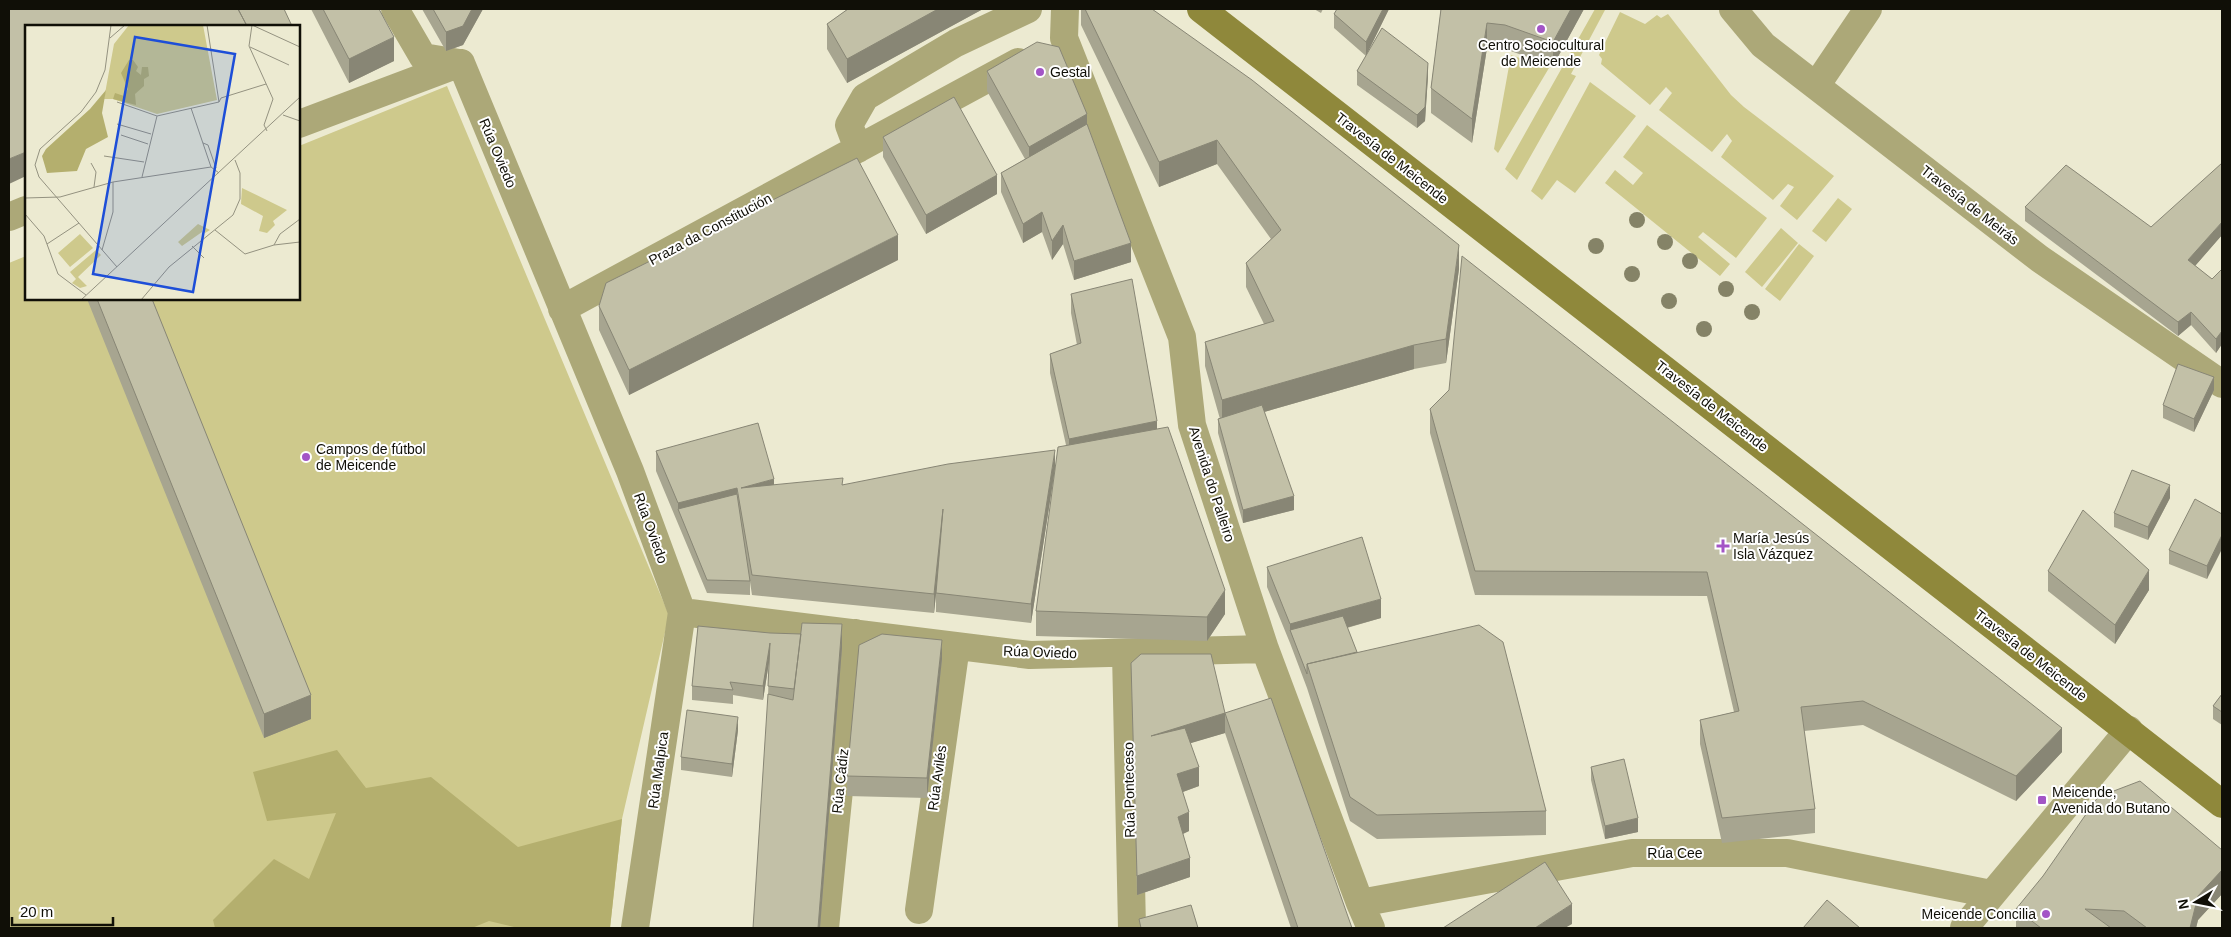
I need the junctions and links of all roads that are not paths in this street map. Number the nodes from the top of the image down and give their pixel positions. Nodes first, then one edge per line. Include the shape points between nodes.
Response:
1 (395, 9) edge
2 (1028, 9) edge
3 (1065, 9) edge
4 (1201, 9) edge
5 (1733, 9) edge
6 (1868, 9) edge
7 (1064, 38) junction
8 (461, 63) junction
9 (1816, 86) junction
10 (300, 124) edge
11 (858, 149) junction
12 (25, 210) edge
13 (9, 217) edge
14 (562, 309) junction
15 (2222, 384) edge
16 (682, 612) junction
17 (855, 633) junction
18 (956, 646) junction
19 (1265, 649) junction
20 (1126, 653) junction
21 (2129, 730) junction
22 (2222, 804) edge
23 (1991, 894) junction
24 (1360, 903) junction
25 (919, 910) dead end
26 (634, 928) edge
27 (826, 928) edge
28 (1132, 928) edge
29 (1371, 928) edge
30 (1964, 928) edge

1 - 8 street via 423,57
2 - 11 street via 956,43 864,97 849,125
3 - 7 street
4 - 21 main road, Travesía de Meicende
5 - 9 street, Travesía de Meirás via 1763,45
6 - 9 street
7 - 11 street, Praza da Constitución
7 - 19 street, Avenida do Palleiro via 1182,337 1192,425
8 - 10 street
8 - 14 street, Rúa Oviedo
9 - 15 street, Travesía de Meirás via 2040,259
11 - 14 street, Praza da Constitución
12 - 13 street
14 - 16 street, Rúa Oviedo via 630,471
16 - 17 street, Rúa Oviedo
16 - 26 street, Rúa Malpica
17 - 18 street, Rúa Oviedo
17 - 27 street, Rúa Cádiz
18 - 20 street, Rúa Oviedo via 1030,655
18 - 25 street, Rúa Avilés
19 - 20 street, Rúa Oviedo
19 - 24 street, Avenida do Palleiro
20 - 28 street, Rúa Ponteceso
21 - 22 main road, Travesía de Meicende
21 - 23 street
23 - 24 street, Rúa Cee via 1787,853 1632,853
23 - 30 street
24 - 29 street, Avenida do Palleiro

